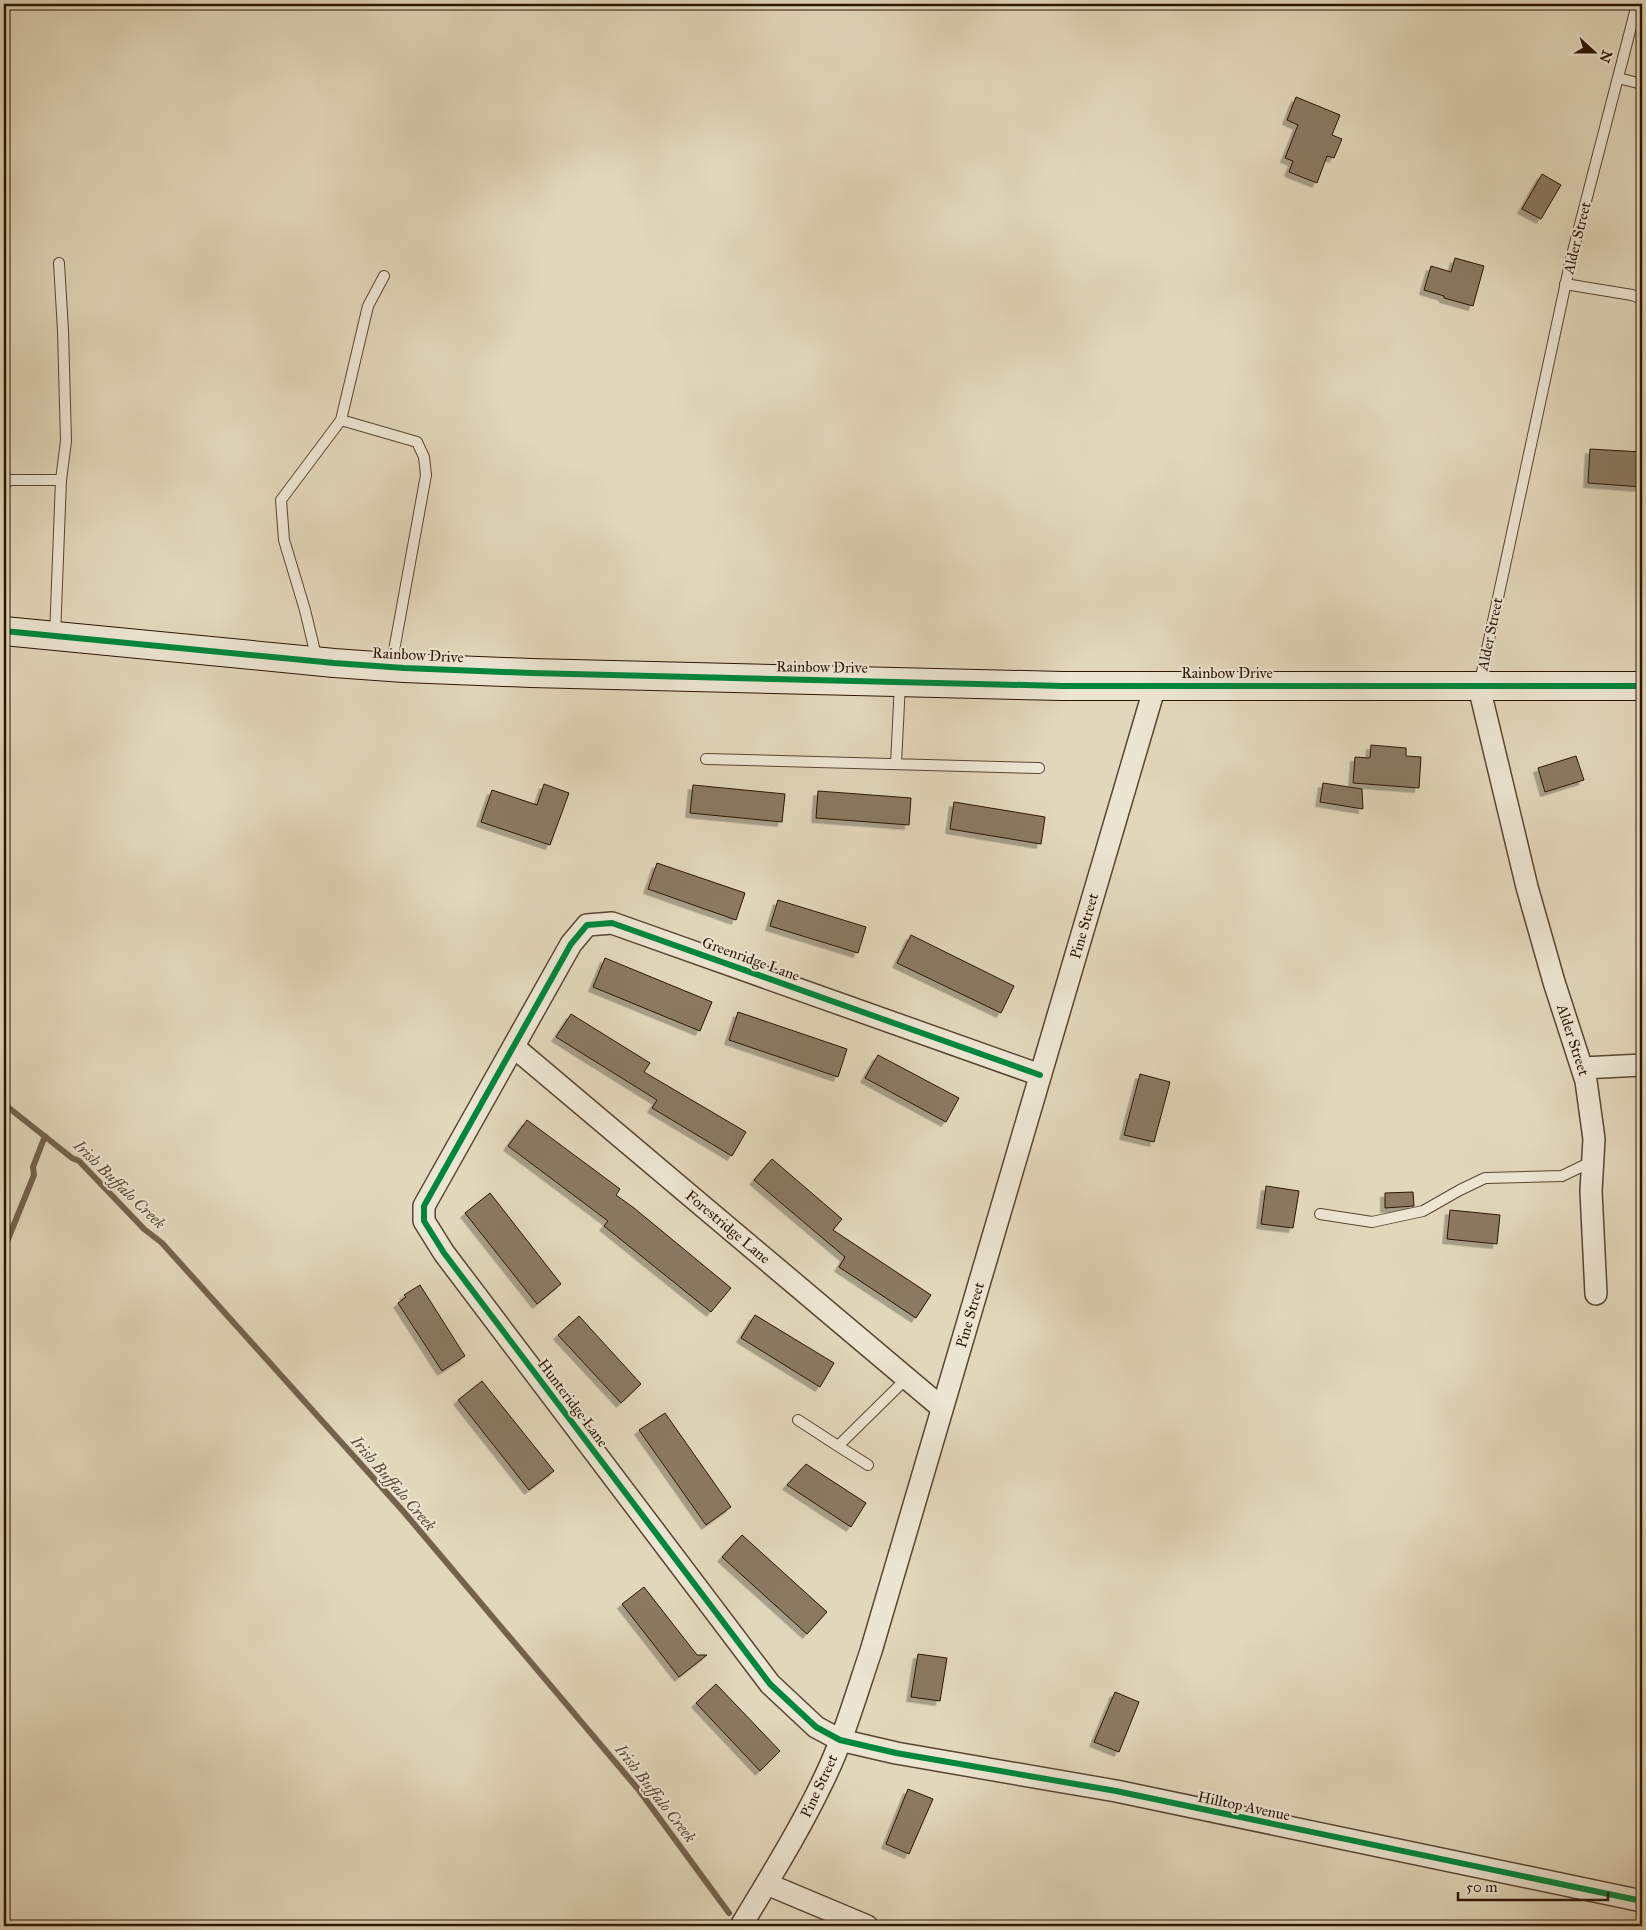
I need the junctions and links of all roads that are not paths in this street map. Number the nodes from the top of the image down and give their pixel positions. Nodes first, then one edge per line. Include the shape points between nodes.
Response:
1 (1637, 4) edge
2 (1618, 78) junction
3 (1642, 84) edge
4 (59, 263) dead end
5 (384, 276) dead end
6 (1566, 284) junction
7 (1642, 299) edge
8 (341, 420) junction
9 (61, 480) junction
10 (4, 485) edge
11 (4, 632) edge
12 (56, 636) junction
13 (317, 661) junction
14 (391, 667) junction
15 (900, 682) junction
16 (1155, 686) junction
17 (1642, 686) edge
18 (1479, 687) junction
19 (706, 759) dead end
20 (896, 764) junction
21 (1039, 768) dead end
22 (514, 1048) junction
23 (1642, 1065) edge
24 (1583, 1068) junction
25 (1040, 1075) junction
26 (1593, 1162) junction
27 (1320, 1214) dead end
28 (1596, 1294) dead end
29 (907, 1378) junction
30 (942, 1408) junction
31 (798, 1420) dead end
32 (838, 1446) junction
33 (868, 1466) dead end
34 (840, 1740) junction
35 (767, 1884) junction
36 (1642, 1901) edge
37 (741, 1926) edge
38 (867, 1926) edge

1 - 2 lane, Alder Street
2 - 3 lane
2 - 6 lane, Alder Street
4 - 9 lane via 66,441
5 - 8 lane via 368,306
6 - 7 lane
6 - 18 lane, Alder Street
8 - 13 lane via 282,500 284,540
8 - 14 lane via 417,442 424,457 426,476
9 - 10 lane via 9,480
9 - 12 lane
11 - 12 street, Rainbow Drive
12 - 13 street, Rainbow Drive
13 - 14 street, Rainbow Drive
14 - 15 street, Rainbow Drive
15 - 16 street, Rainbow Drive
15 - 20 lane
16 - 18 street, Rainbow Drive
16 - 25 street, Pine Street
17 - 18 street, Rainbow Drive
18 - 24 street, Alder Street via 1527,887
19 - 20 lane
20 - 21 lane
22 - 25 street, Greenridge Lane via 571,944 587,924 612,923
22 - 29 street, Forestridge Lane
22 - 34 street, Hunteridge Lane via 424,1206 424,1221 444,1253 770,1684 816,1727
23 - 24 street
24 - 26 street, Alder Street via 1594,1139
25 - 30 street, Pine Street
26 - 27 lane via 1562,1176 1485,1178 1423,1212 1372,1222
26 - 28 street, Alder Street via 1591,1192
29 - 30 street, Forestridge Lane
29 - 32 lane
30 - 34 street, Pine Street via 871,1651
31 - 32 lane
32 - 33 lane
34 - 35 street, Pine Street via 823,1783
34 - 36 street, Hilltop Avenue via 896,1753 1116,1791
35 - 37 street, Pine Street
35 - 38 street

